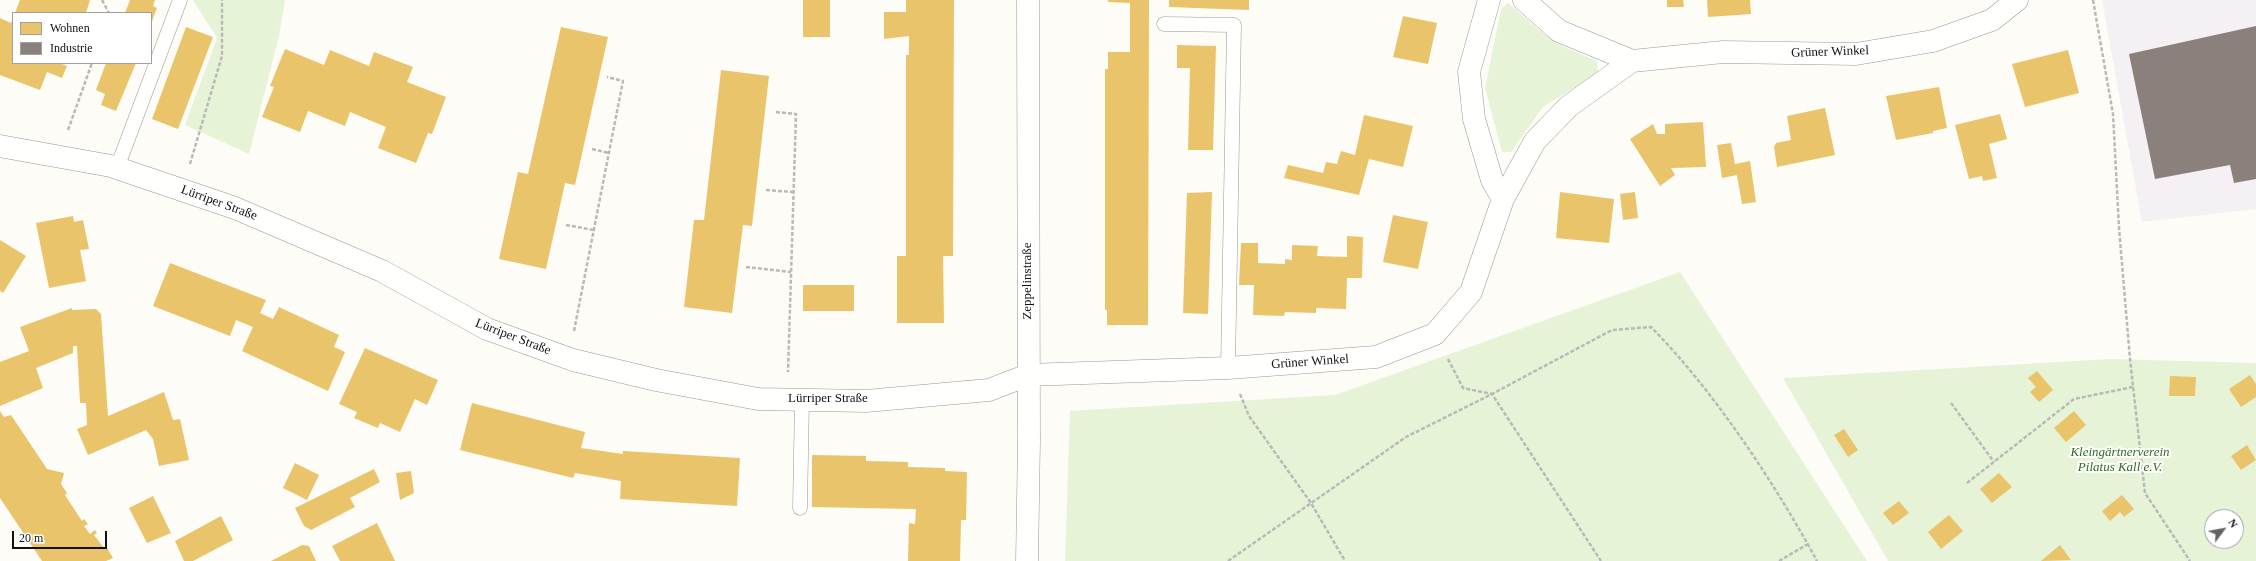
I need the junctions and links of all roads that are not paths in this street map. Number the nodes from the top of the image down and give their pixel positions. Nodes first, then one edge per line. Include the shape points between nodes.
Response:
1 (180, 0) edge
2 (1028, 0) edge
3 (1489, 0) edge
4 (1524, 0) edge
5 (2017, 0) edge
6 (1164, 24) dead end
7 (1632, 61) junction
8 (0, 146) edge
9 (117, 168) junction
10 (1503, 199) junction
11 (1228, 368) junction
12 (1028, 375) junction
13 (794, 399) junction
14 (800, 508) dead end
15 (1027, 561) edge

1 - 9 lane
2 - 12 street, Zeppelinstraße
3 - 10 street via 1469,72 1474,119 1492,180
4 - 7 street, Grüner Winkel via 1559,31
5 - 7 street, Grüner Winkel via 1992,20 1933,41 1856,54 1723,52
6 - 11 lane via 1234,25
7 - 10 street, Grüner Winkel via 1568,106 1535,141
8 - 9 street, Lürriper Straße
9 - 13 street, Lürriper Straße via 235,208 382,271 487,329 569,358 656,380 758,399
10 - 11 street, Grüner Winkel via 1471,292 1435,334 1376,357
11 - 12 street, Grüner Winkel
12 - 13 street, Lürriper Straße via 989,390 866,401
12 - 15 street, Zeppelinstraße
13 - 14 lane

